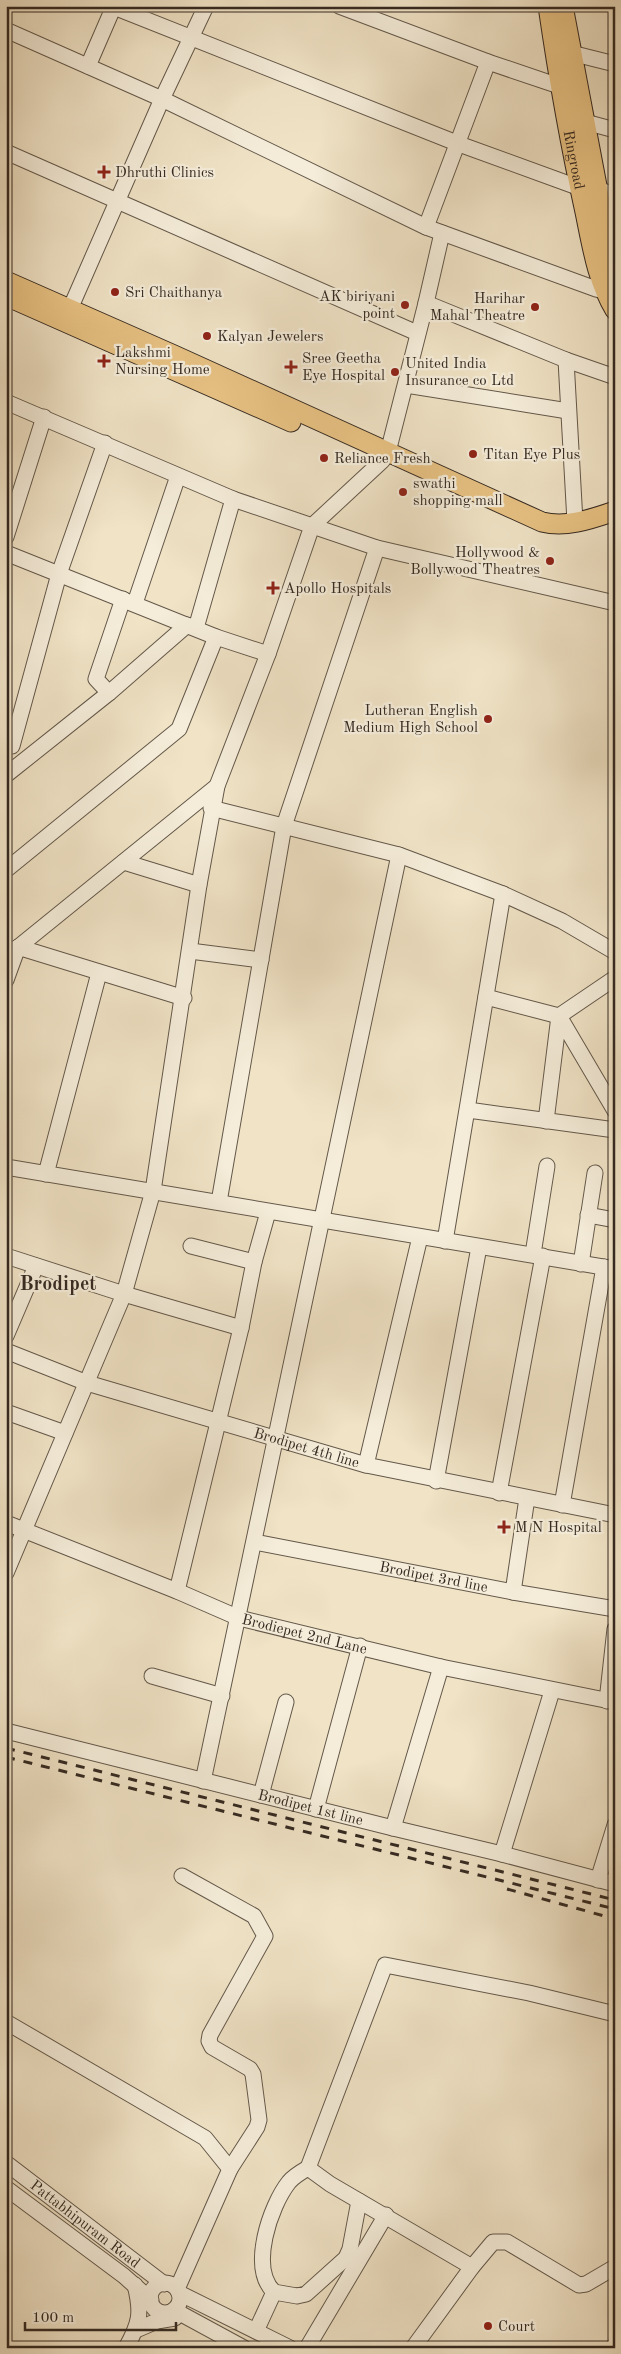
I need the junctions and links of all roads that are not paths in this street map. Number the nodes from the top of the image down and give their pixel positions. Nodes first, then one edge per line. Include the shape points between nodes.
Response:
1 (114, 6) edge
2 (206, 6) edge
3 (548, 6) edge
4 (563, 6) edge
5 (344, 7) edge
6 (6, 30) edge
7 (191, 38) junction
8 (570, 53) junction
9 (488, 62) junction
10 (615, 64) edge
11 (88, 66) junction
12 (559, 86) junction
13 (162, 99) junction
14 (585, 122) junction
15 (615, 130) edge
16 (459, 144) junction
17 (6, 152) edge
18 (580, 188) junction
19 (607, 192) edge
20 (118, 201) junction
21 (426, 227) junction
22 (442, 233) junction
23 (615, 269) edge
24 (6, 281) edge
25 (609, 290) edge
26 (6, 296) edge
27 (426, 303) junction
28 (70, 309) junction
29 (615, 310) edge
30 (417, 333) junction
31 (566, 360) junction
32 (615, 378) edge
33 (406, 385) junction
34 (6, 402) edge
35 (568, 411) junction
36 (44, 417) junction
37 (104, 443) junction
38 (385, 457) junction
39 (178, 476) junction
40 (233, 498) junction
41 (615, 511) edge
42 (575, 522) junction
43 (615, 524) edge
44 (312, 526) junction
45 (6, 537) edge
46 (377, 548) junction
47 (6, 553) edge
48 (59, 574) junction
49 (129, 601) junction
50 (615, 602) edge
51 (191, 626) junction
52 (216, 637) junction
53 (268, 654) junction
54 (109, 693) junction
55 (9, 746) edge
56 (24, 760) junction
57 (6, 775) edge
58 (217, 786) junction
59 (211, 808) junction
60 (284, 826) junction
61 (399, 855) junction
62 (124, 862) junction
63 (6, 870) edge
64 (199, 885) junction
65 (503, 894) junction
66 (190, 951) junction
67 (12, 952) edge
68 (615, 952) edge
69 (261, 960) junction
70 (99, 972) junction
71 (615, 978) edge
72 (6, 980) edge
73 (486, 997) junction
74 (184, 998) junction
75 (559, 1016) junction
76 (468, 1110) junction
77 (615, 1111) edge
78 (546, 1121) junction
79 (615, 1130) edge
80 (547, 1166) dead end
81 (6, 1167) edge
82 (595, 1173) dead end
83 (46, 1174) junction
84 (153, 1191) junction
85 (219, 1202) junction
86 (268, 1212) junction
87 (588, 1215) junction
88 (322, 1220) junction
89 (615, 1220) edge
90 (420, 1237) junction
91 (445, 1241) junction
92 (191, 1246) dead end
93 (479, 1247) junction
94 (538, 1255) junction
95 (6, 1256) edge
96 (254, 1262) junction
97 (580, 1264) junction
98 (36, 1266) junction
99 (610, 1268) edge
100 (124, 1294) junction
101 (241, 1328) junction
102 (6, 1336) edge
103 (6, 1351) edge
104 (87, 1383) junction
105 (6, 1412) edge
106 (218, 1422) junction
107 (65, 1433) junction
108 (276, 1439) junction
109 (366, 1465) junction
110 (436, 1481) junction
111 (499, 1493) junction
112 (527, 1498) junction
113 (562, 1506) junction
114 (615, 1515) edge
115 (6, 1523) edge
116 (24, 1530) junction
117 (255, 1542) junction
118 (6, 1573) edge
119 (177, 1591) junction
120 (512, 1592) junction
121 (615, 1609) edge
122 (239, 1618) junction
123 (615, 1629) edge
124 (360, 1646) junction
125 (441, 1667) junction
126 (152, 1676) dead end
127 (552, 1691) junction
128 (222, 1696) junction
129 (611, 1701) edge
130 (286, 1702) dead end
131 (6, 1731) edge
132 (203, 1781) junction
133 (261, 1795) junction
134 (316, 1809) junction
135 (615, 1825) edge
136 (393, 1828) junction
137 (502, 1854) junction
138 (182, 1876) dead end
139 (598, 1880) junction
140 (615, 1884) edge
141 (615, 2014) edge
142 (6, 2022) edge
143 (6, 2163) edge
144 (308, 2168) junction
145 (230, 2169) junction
146 (7, 2190) edge
147 (45, 2193) junction
148 (359, 2201) junction
149 (32, 2208) junction
150 (386, 2216) junction
151 (472, 2267) junction
152 (615, 2267) edge
153 (135, 2285) junction
154 (173, 2289) junction
155 (274, 2292) junction
156 (151, 2300) junction
157 (180, 2313) junction
158 (136, 2330) junction
159 (256, 2331) junction
160 (126, 2348) edge
161 (244, 2348) edge
162 (290, 2348) edge
163 (307, 2348) edge
164 (414, 2348) edge

1 - 7 street
1 - 11 street
2 - 7 street
3 - 12 main road, Ringroad
4 - 8 main road, Ringroad
5 - 9 street
6 - 11 street
7 - 13 street
7 - 16 street
8 - 10 street
8 - 14 main road, Ringroad
9 - 12 street
9 - 16 street
11 - 13 street
12 - 18 main road, Ringroad
13 - 20 street
13 - 21 street
14 - 15 street
14 - 19 main road, Ringroad
16 - 18 street
16 - 21 street
17 - 20 street
18 - 25 main road, Ringroad
19 - 23 main road, Ringroad
20 - 28 street
20 - 30 street
21 - 22 street
22 - 25 street
22 - 27 street
24 - 28 main road
25 - 29 main road, Ringroad
26 - 38 main road
27 - 30 street
27 - 31 street
28 - 38 main road
30 - 33 street
31 - 32 street
31 - 35 street
33 - 35 street
33 - 38 street
34 - 36 street
35 - 42 street
36 - 37 street
36 - 45 street
37 - 39 street
37 - 48 street
38 - 42 main road via 542,522
38 - 43 main road via 535,532 565,535
38 - 44 street
39 - 40 street
39 - 49 street
40 - 44 street
40 - 51 street
41 - 42 main road
44 - 46 street
44 - 53 street
46 - 50 street
46 - 60 street
47 - 48 street
48 - 49 street
48 - 55 street
49 - 51 street
49 - 54 street via 96,679
51 - 52 street
51 - 54 street
52 - 53 street
52 - 63 street via 179,729
53 - 58 street
54 - 56 street
55 - 56 street
56 - 57 street
58 - 59 street
58 - 62 street
59 - 60 street
59 - 64 street
60 - 61 street
60 - 69 street
61 - 65 street
61 - 88 street
62 - 64 street
62 - 67 street
64 - 66 street
65 - 68 street via 562,921
65 - 73 street
66 - 69 street
66 - 74 street
67 - 70 street
67 - 72 street
69 - 85 street
70 - 74 street
70 - 83 street
71 - 75 street
73 - 75 street
73 - 76 street
74 - 84 street
75 - 77 street
75 - 78 street
76 - 78 street
76 - 91 street
78 - 79 street
80 - 94 street
81 - 83 street
82 - 87 street
83 - 84 street
84 - 85 street
84 - 100 street
85 - 86 street
86 - 88 street
86 - 96 street
87 - 89 street
87 - 97 street
88 - 90 street
88 - 108 street
90 - 91 street
90 - 109 street
91 - 93 street
92 - 96 street
93 - 94 street
93 - 110 street
94 - 97 street
94 - 111 street
95 - 98 street
96 - 101 street
97 - 99 street
98 - 100 street
98 - 102 street
99 - 113 street
100 - 101 street
100 - 104 street
101 - 106 street
103 - 104 street, Brodipet 4th line
104 - 106 street, Brodipet 4th line
104 - 107 street
105 - 107 street
106 - 108 street, Brodipet 4th line
106 - 119 street
107 - 116 street
108 - 109 street, Brodipet 4th line
108 - 117 street
109 - 110 street, Brodipet 4th line
110 - 111 street, Brodipet 4th line
111 - 112 street, Brodipet 4th line
112 - 113 street, Brodipet 4th line
112 - 120 street
113 - 114 street, Brodipet 4th line
115 - 116 street, Brodiepet 2nd Lane
116 - 118 street
116 - 119 street, Brodiepet 2nd Lane
117 - 120 street, Brodipet 3rd line
117 - 122 street
119 - 122 street, Brodiepet 2nd Lane
120 - 121 street, Brodipet 3rd line
122 - 124 street, Brodiepet 2nd Lane
122 - 128 street
123 - 129 street
124 - 125 street, Brodiepet 2nd Lane
124 - 134 street
125 - 127 street, Brodiepet 2nd Lane
125 - 136 street
126 - 128 street
127 - 129 street, Brodiepet 2nd Lane
127 - 137 street
128 - 132 street
130 - 133 street
131 - 132 street, Brodipet 1st line
132 - 133 street, Brodipet 1st line
133 - 134 street, Brodipet 1st line
134 - 136 street, Brodipet 1st line
135 - 139 street
136 - 137 street, Brodipet 1st line
137 - 139 street, Brodipet 1st line
138 - 145 street via 254,1916 265,1936 209,2041 212,2047 250,2069 253,2074 259,2120
139 - 140 street, Brodipet 1st line
141 - 144 street via 529,1993 385,1965
142 - 145 street via 205,2138
143 - 147 street, Pattabhipuram Road
144 - 148 street
144 - 155 street via 288,2183 265,2235 263,2271
145 - 154 street
146 - 149 street, Pattabhipuram Road
147 - 149 street
147 - 154 street, Pattabhipuram Road
148 - 150 street
148 - 155 street via 346,2258 306,2294 297,2296
149 - 153 street, Pattabhipuram Road
150 - 151 street
150 - 163 street
151 - 152 street via 493,2242 501,2240 579,2284 586,2284
151 - 164 street
153 - 156 street, Pattabhipuram Road
153 - 158 street via 140,2306
154 - 156 street via 153,2291
154 - 157 street via 180,2302
154 - 159 street, Pattabhipuram Road
155 - 159 street
156 - 157 street, Pattabhipuram Road via 160,2312
157 - 158 street
157 - 161 street
158 - 160 street
159 - 162 street, Pattabhipuram Road

